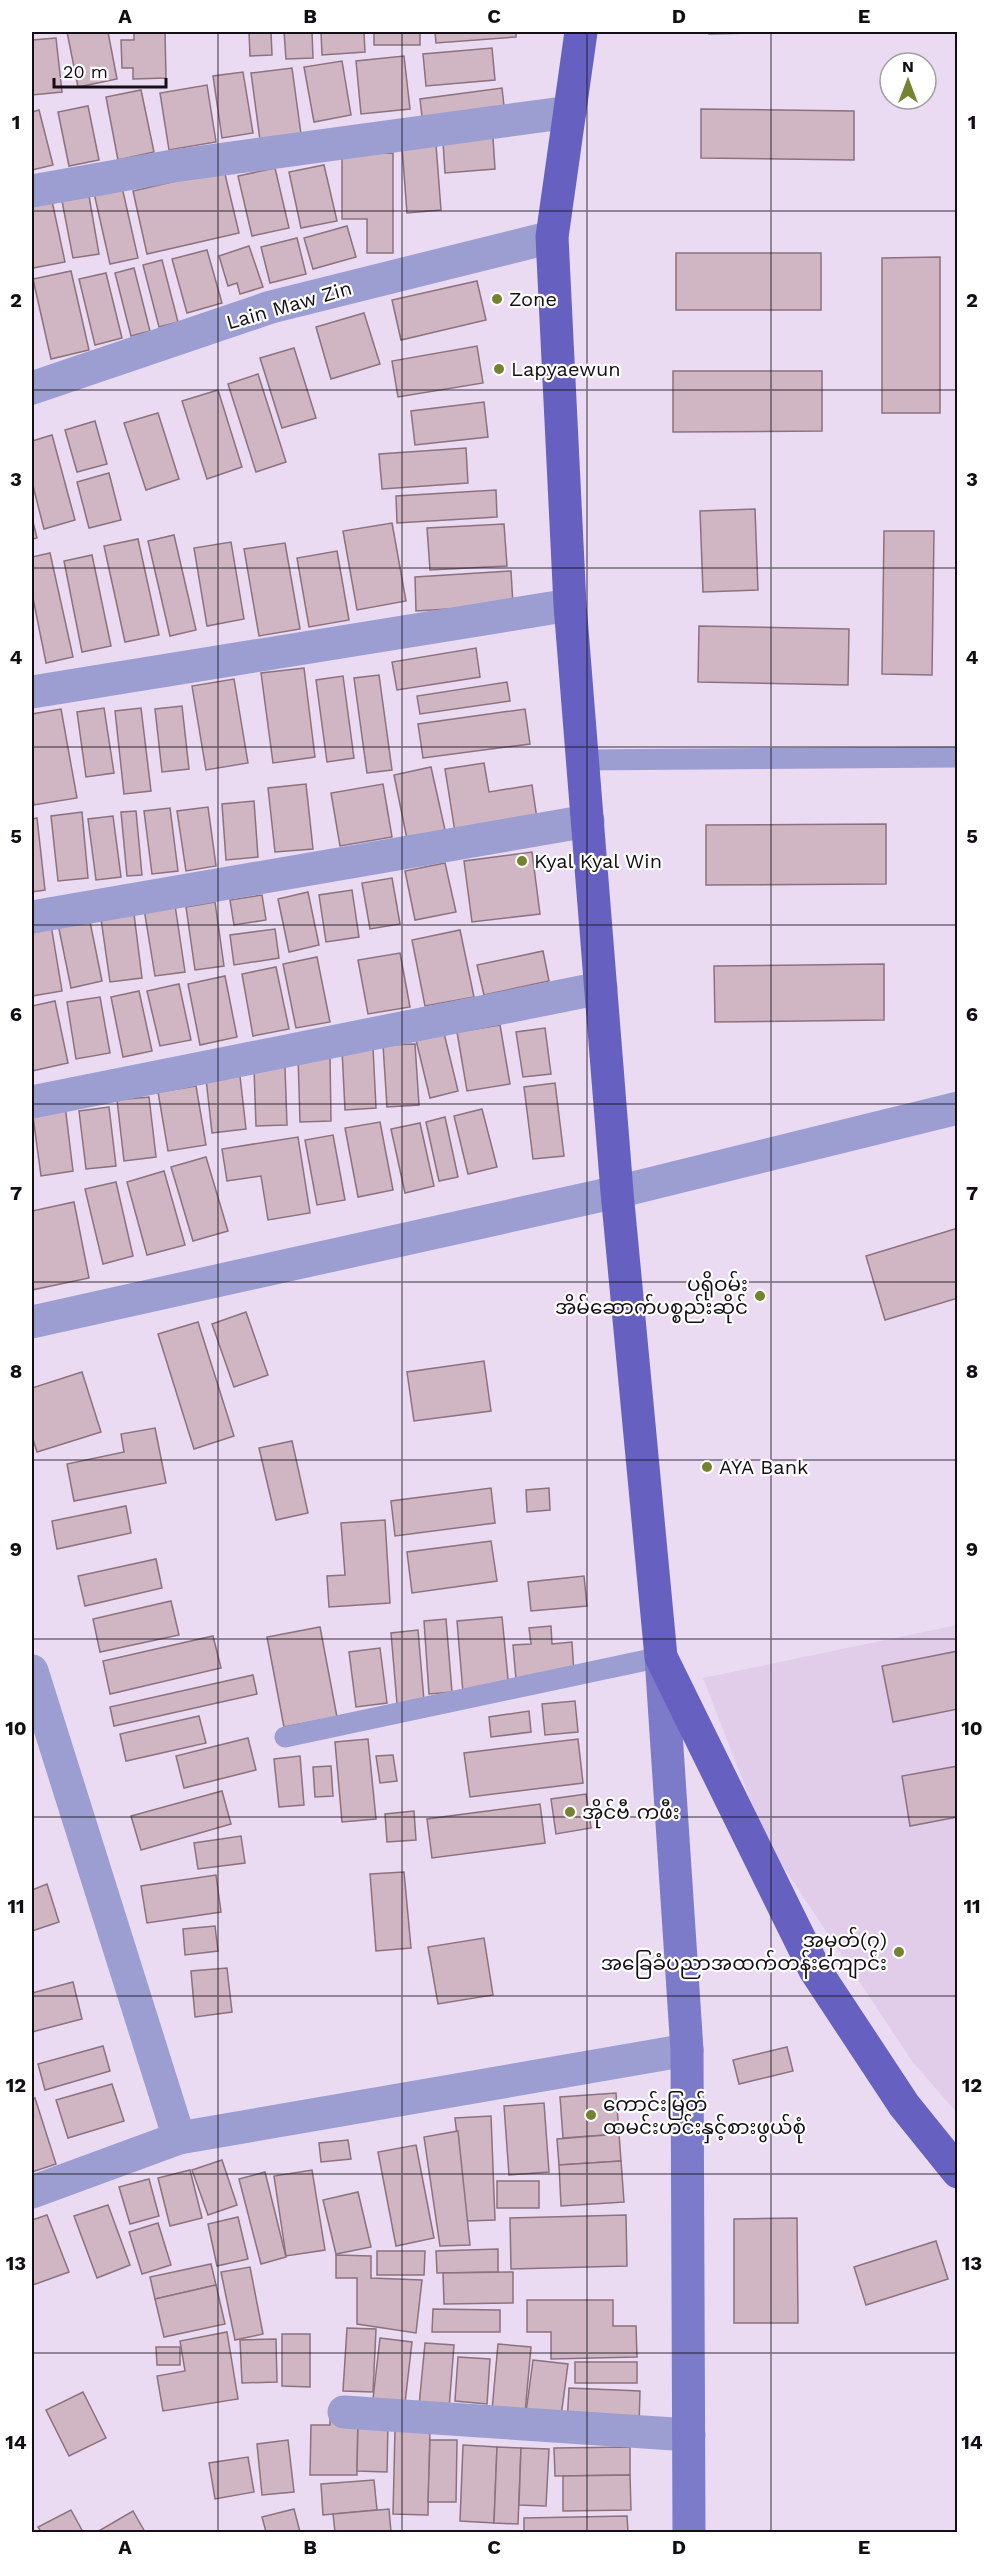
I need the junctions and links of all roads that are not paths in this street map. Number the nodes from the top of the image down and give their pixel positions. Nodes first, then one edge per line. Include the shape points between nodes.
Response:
1 (581, 32) edge
2 (570, 112) junction
3 (32, 191) edge
4 (552, 237) junction
5 (32, 388) edge
6 (570, 604) junction
7 (32, 692) edge
8 (957, 757) edge
9 (583, 760) junction
10 (588, 820) junction
11 (32, 917) edge
12 (601, 988) junction
13 (32, 1102) edge
14 (957, 1108) edge
15 (617, 1192) junction
16 (32, 1322) edge
17 (661, 1657) junction
18 (32, 1671) edge
19 (285, 1737) dead end
20 (687, 2050) junction
21 (179, 2138) junction
22 (957, 2172) edge
23 (32, 2192) edge
24 (344, 2412) dead end
25 (689, 2436) junction
26 (689, 2532) edge

1 - 2 main road
2 - 3 street via 173,166
2 - 4 main road
4 - 5 street, Lain Maw Zin via 271,307
4 - 6 main road
6 - 7 street
6 - 9 main road
8 - 9 lane
9 - 10 main road
10 - 11 street
10 - 12 main road
12 - 13 street
12 - 15 main road
14 - 15 street
15 - 16 street
15 - 17 main road
17 - 19 lane
17 - 20 main road
17 - 22 main road via 815,1970 904,2105
18 - 21 street
20 - 21 street
20 - 25 main road
21 - 23 street
24 - 25 street
25 - 26 main road

